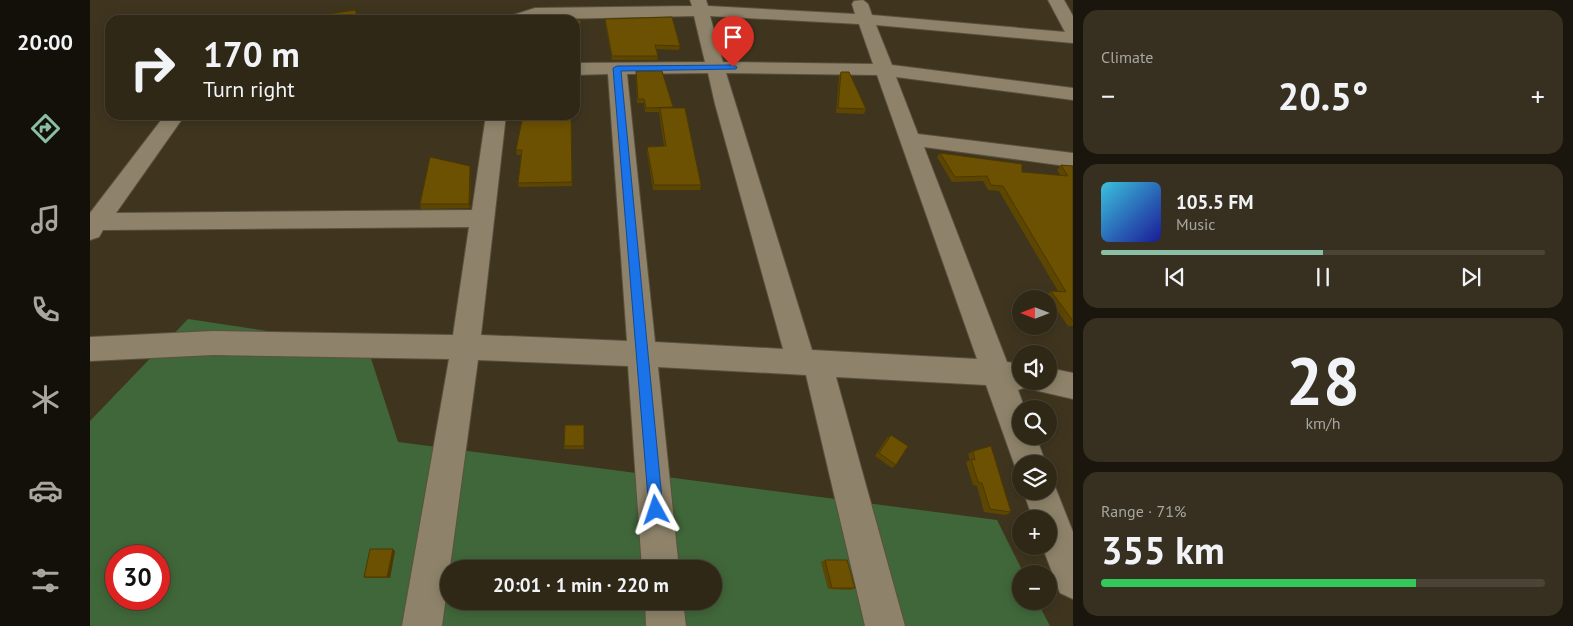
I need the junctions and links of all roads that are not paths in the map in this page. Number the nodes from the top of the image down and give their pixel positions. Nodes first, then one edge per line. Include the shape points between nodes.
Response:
1 (1056, 0) edge
2 (700, 5) edge
3 (862, 9) edge
4 (530, 15) edge
5 (1073, 32) edge
6 (1073, 38) edge
7 (715, 67) junction
8 (617, 68) junction
9 (580, 69) edge
10 (884, 70) junction
11 (1073, 94) edge
12 (171, 120) edge
13 (495, 120) edge
14 (909, 138) junction
15 (1073, 160) edge
16 (482, 218) junction
17 (93, 226) edge
18 (466, 348) junction
19 (90, 349) edge
20 (643, 355) junction
21 (810, 363) junction
22 (1009, 375) edge
23 (1057, 383) edge
24 (1073, 386) edge
25 (1028, 455) edge
26 (1043, 500) edge
27 (660, 560) edge
28 (1073, 580) edge
29 (665, 610) edge
30 (422, 626) edge
31 (666, 626) edge
32 (885, 626) edge

1 - 5 street
2 - 3 street
2 - 4 street
2 - 7 street
3 - 6 street
3 - 10 street
7 - 8 street
7 - 10 street
7 - 21 street
8 - 9 street
8 - 20 street
10 - 11 street
10 - 14 street
12 - 17 street
13 - 16 street
14 - 15 street
14 - 22 street
16 - 17 street
16 - 18 street
18 - 19 street via 229,342
18 - 20 street
18 - 30 street
20 - 21 street
20 - 27 street
21 - 22 street
21 - 32 street
22 - 25 street
23 - 24 street
26 - 28 street
29 - 31 street

